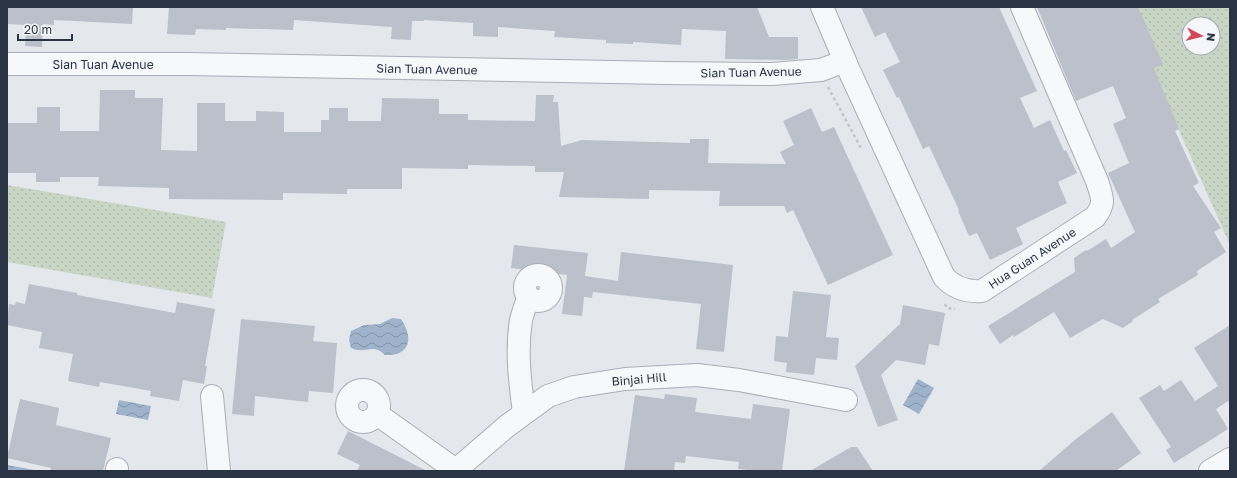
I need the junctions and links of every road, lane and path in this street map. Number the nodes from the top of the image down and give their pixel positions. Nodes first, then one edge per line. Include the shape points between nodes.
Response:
1 (822, 7) edge
2 (1022, 7) edge
3 (845, 61) junction
4 (7, 64) edge
5 (821, 70) junction
6 (864, 154) dead end
7 (529, 297) dead end
8 (944, 302) dead end
9 (959, 310) dead end
10 (212, 396) dead end
11 (846, 400) dead end
12 (524, 413) junction
13 (377, 414) dead end
14 (1230, 459) edge
15 (219, 471) edge
16 (458, 471) edge
17 (1210, 471) edge

1 - 3 street, Hua Guan Avenue
2 - 3 street, Hua Guan Avenue via 1097,181 1102,209 1095,217 982,291 963,289 949,283 944,277
3 - 5 street, Sian Tuan Avenue
4 - 5 street, Sian Tuan Avenue via 187,64 772,74
5 - 6 path
7 - 12 street via 521,320 518,346
8 - 9 path via 947,308
10 - 15 street
11 - 12 street, Binjai Hill via 739,380 697,375 625,379 574,387 548,396
12 - 16 street, Binjai Hill via 501,430
13 - 16 street
14 - 17 street

